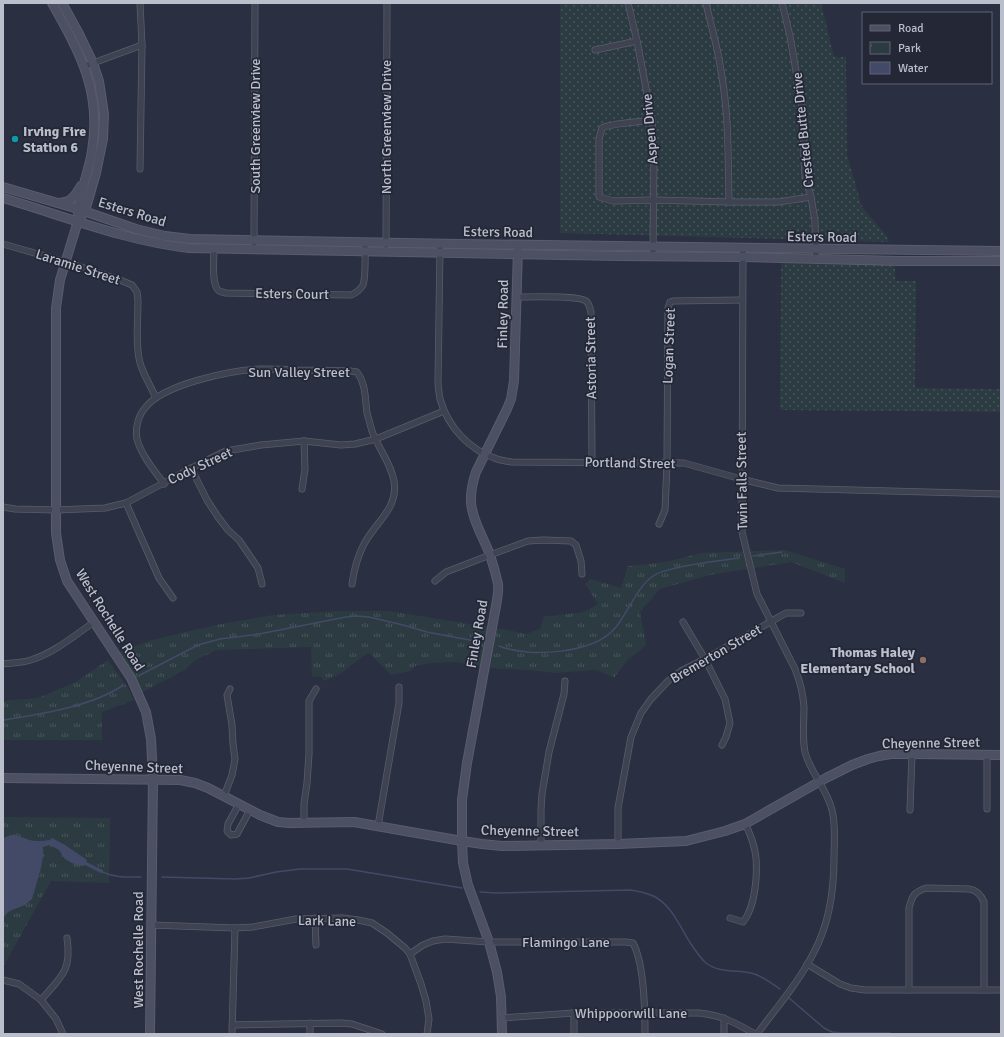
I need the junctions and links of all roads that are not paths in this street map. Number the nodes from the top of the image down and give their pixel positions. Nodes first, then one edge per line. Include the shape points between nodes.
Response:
1 (52, 3) edge
2 (62, 3) edge
3 (140, 3) edge
4 (255, 3) edge
5 (387, 3) edge
6 (628, 3) edge
7 (706, 3) edge
8 (782, 3) edge
9 (637, 41) junction
10 (142, 45) junction
11 (595, 50) dead end
12 (93, 63) junction
13 (85, 66) junction
14 (652, 120) junction
15 (140, 169) dead end
16 (87, 172) junction
17 (3, 187) edge
18 (811, 197) junction
19 (3, 198) edge
20 (654, 200) junction
21 (729, 202) junction
22 (56, 203) junction
23 (81, 210) junction
24 (78, 221) junction
25 (254, 240) junction
26 (365, 242) junction
27 (386, 243) junction
28 (3, 244) edge
29 (440, 244) junction
30 (518, 245) junction
31 (653, 246) junction
32 (743, 248) junction
33 (214, 249) junction
34 (254, 249) junction
35 (816, 250) junction
36 (365, 251) junction
37 (1001, 251) edge
38 (386, 252) junction
39 (440, 253) junction
40 (518, 254) junction
41 (653, 256) junction
42 (743, 257) junction
43 (816, 259) junction
44 (1001, 261) edge
45 (66, 262) junction
46 (516, 297) junction
47 (742, 300) junction
48 (156, 398) junction
49 (444, 411) junction
50 (376, 439) junction
51 (304, 441) junction
52 (485, 454) junction
53 (592, 462) junction
54 (667, 463) junction
55 (191, 468) junction
56 (742, 479) junction
57 (164, 484) junction
58 (302, 489) dead end
59 (1001, 494) edge
60 (126, 503) junction
61 (3, 507) edge
62 (56, 510) junction
63 (659, 524) dead end
64 (490, 555) junction
65 (582, 574) dead end
66 (435, 581) dead end
67 (262, 584) dead end
68 (352, 584) dead end
69 (173, 598) dead end
70 (801, 613) dead end
71 (94, 622) junction
72 (683, 622) dead end
73 (771, 622) junction
74 (704, 659) junction
75 (3, 664) edge
76 (565, 681) dead end
77 (399, 687) dead end
78 (230, 689) dead end
79 (316, 689) dead end
80 (722, 746) dead end
81 (912, 754) junction
82 (987, 755) junction
83 (1001, 755) edge
84 (3, 778) edge
85 (152, 779) junction
86 (819, 782) junction
87 (224, 796) junction
88 (239, 804) junction
89 (987, 809) dead end
90 (250, 810) junction
91 (910, 810) dead end
92 (304, 823) junction
93 (746, 824) junction
94 (378, 826) junction
95 (462, 841) junction
96 (618, 844) junction
97 (540, 846) junction
98 (315, 918) junction
99 (730, 918) dead end
100 (151, 925) junction
101 (235, 928) junction
102 (67, 938) dead end
103 (489, 942) junction
104 (316, 945) dead end
105 (410, 954) junction
106 (807, 964) junction
107 (3, 980) edge
108 (909, 990) junction
109 (984, 990) junction
110 (1001, 990) edge
111 (41, 1000) junction
112 (574, 1013) junction
113 (645, 1013) junction
114 (502, 1018) junction
115 (724, 1018) junction
116 (310, 1022) junction
117 (232, 1024) junction
118 (63, 1034) edge
119 (150, 1034) edge
120 (232, 1034) edge
121 (310, 1034) edge
122 (382, 1034) edge
123 (427, 1034) edge
124 (502, 1034) edge
125 (574, 1034) edge
126 (645, 1034) edge
127 (724, 1034) edge
128 (756, 1034) edge

1 - 13 street, West Rochelle Road
2 - 12 street, West Rochelle Road
3 - 10 street
4 - 25 street, South Greenview Drive
5 - 27 street, North Greenview Drive
6 - 9 street, Aspen Drive
7 - 21 street via 725,97
8 - 18 street, Crested Butte Drive via 803,110 805,176
9 - 11 street
9 - 14 street, Aspen Drive
10 - 12 street
10 - 15 street
12 - 13 street
12 - 23 street, West Rochelle Road via 99,81 104,114 103,139 96,173
13 - 16 street, West Rochelle Road via 95,119
14 - 20 street, Aspen Drive
14 - 20 street via 602,128 599,139 600,196 612,201
16 - 22 street via 71,200
16 - 23 street, West Rochelle Road
17 - 22 street, Esters Road
18 - 21 street via 778,202
18 - 35 street, Crested Butte Drive
19 - 24 street, Esters Road
20 - 21 street
20 - 31 street, Aspen Drive
22 - 23 street, Esters Road
23 - 24 street, West Rochelle Road
23 - 25 street, Esters Road via 136,230 165,236
24 - 33 street, Esters Road via 161,244
24 - 45 street, West Rochelle Road
25 - 26 street, Esters Road
25 - 34 street, South Greenview Drive
26 - 27 street, Esters Road
26 - 36 street, Esters Court
27 - 29 street, Esters Road
27 - 38 street, North Greenview Drive
28 - 45 street, Laramie Street
29 - 30 street, Esters Road
29 - 39 street, Portland Street
30 - 31 street, Esters Road
30 - 40 street, Finley Road
31 - 32 street, Esters Road
31 - 41 street, Aspen Drive
32 - 35 street, Esters Road
32 - 42 street, Twin Falls Street
33 - 34 street, Esters Road
33 - 36 street, Esters Court via 214,281 219,291 351,295 363,284
34 - 36 street, Esters Road
35 - 37 street, Esters Road
35 - 43 street, Crested Butte Drive
36 - 38 street, Esters Road
38 - 39 street, Esters Road
39 - 40 street, Esters Road
39 - 49 street, Portland Street via 438,381
40 - 41 street, Esters Road
40 - 46 street, Finley Road
41 - 42 street, Esters Road
42 - 43 street, Esters Road
42 - 47 street, Twin Falls Street
43 - 44 street, Esters Road
45 - 48 street, Laramie Street via 132,285 137,292 138,351 141,365
45 - 62 street, West Rochelle Road via 60,280 56,308
46 - 52 street, Finley Road via 514,381 511,399
46 - 53 street, Astoria Street via 576,297 586,301 590,306
47 - 54 street, Logan Street via 670,302
47 - 56 street, Twin Falls Street
48 - 50 street, Sun Valley Street via 175,388 219,374 261,369 357,372 363,384 372,432
48 - 57 street, Sun Valley Street via 145,407 136,428 140,449
49 - 50 street, Cody Street
49 - 52 street, Portland Street via 460,436
50 - 51 street, Cody Street via 341,445
50 - 68 street via 392,474 395,490 389,510 363,545 356,561
51 - 55 street, Cody Street via 226,451
51 - 58 street via 305,469
52 - 53 street, Portland Street via 512,462
52 - 64 street, Finley Road via 472,484 471,507
53 - 54 street, Portland Street
54 - 56 street, Portland Street via 684,463
54 - 63 street via 666,510
55 - 57 street, Cody Street
55 - 67 street via 218,517 239,540 258,568
56 - 59 street, Portland Street via 778,488
56 - 73 street, Twin Falls Street via 742,532 757,594
57 - 60 street, Cody Street
60 - 62 street, Cody Street via 105,508
60 - 69 street via 159,578
61 - 62 street, Cody Street
62 - 71 street, West Rochelle Road via 60,560 68,581
64 - 65 street via 528,541 571,541 576,545
64 - 66 street via 446,572
64 - 95 street, Finley Road via 498,585 496,606 467,763 462,800
70 - 73 street, Bremerton Street via 786,613
71 - 75 street via 45,654 29,660
71 - 85 street, West Rochelle Road via 131,678 146,712 151,739
72 - 74 street
73 - 74 street, Bremerton Street
73 - 86 street, Twin Falls Street via 800,681 804,706 804,745
74 - 80 street via 725,699 730,723
74 - 96 street, Bremerton Street via 668,681 651,698 641,713 631,738 618,808
76 - 97 street via 542,794
77 - 94 street via 399,703
78 - 87 street via 227,695 235,759
79 - 92 street via 309,701 309,754
81 - 82 street, Cheyenne Street
81 - 86 street, Cheyenne Street via 891,754 868,759
81 - 91 street
82 - 83 street, Cheyenne Street
82 - 89 street
84 - 85 street, Cheyenne Street
85 - 87 street, Cheyenne Street via 195,783
85 - 100 street, West Rochelle Road
86 - 93 street, Cheyenne Street
86 - 106 street, Twin Falls Street via 832,808 834,819 834,870 826,922
87 - 88 street, Cheyenne Street
88 - 90 street, Cheyenne Street
88 - 90 street via 228,824 227,831 231,835 237,834
90 - 92 street, Cheyenne Street via 278,822
92 - 94 street, Cheyenne Street via 354,822
93 - 96 street, Cheyenne Street via 686,841
93 - 99 street via 755,847 757,861 752,903 743,922
94 - 95 street, Cheyenne Street
95 - 97 street, Cheyenne Street via 502,846
95 - 103 street, Finley Road via 468,885
96 - 97 street, Cheyenne Street
98 - 101 street, Lark Lane via 296,919 253,928
98 - 104 street
98 - 105 street, Lark Lane via 343,918 372,923
100 - 101 street, Lark Lane
100 - 119 street, West Rochelle Road
101 - 117 street
102 - 111 street via 67,966 63,975
103 - 105 street, Flamingo Lane via 445,939 423,945
103 - 113 street, Flamingo Lane via 633,943 641,973
103 - 114 street, Finley Road via 497,972
105 - 123 street, Lark Lane via 426,1001 429,1019
106 - 108 street via 851,988
106 - 128 street, Twin Falls Street
107 - 111 street via 19,984
108 - 109 street
108 - 109 street via 911,900 919,890 951,888 978,892 984,902
109 - 110 street
111 - 118 street via 56,1019
112 - 113 street, Whippoorwill Lane
112 - 114 street, Whippoorwill Lane
112 - 125 street
113 - 115 street, Whippoorwill Lane via 699,1013
113 - 126 street, Flamingo Lane
114 - 124 street, Finley Road
115 - 127 street
115 - 128 street, Whippoorwill Lane
116 - 117 street
116 - 121 street
116 - 122 street via 352,1024
117 - 120 street

